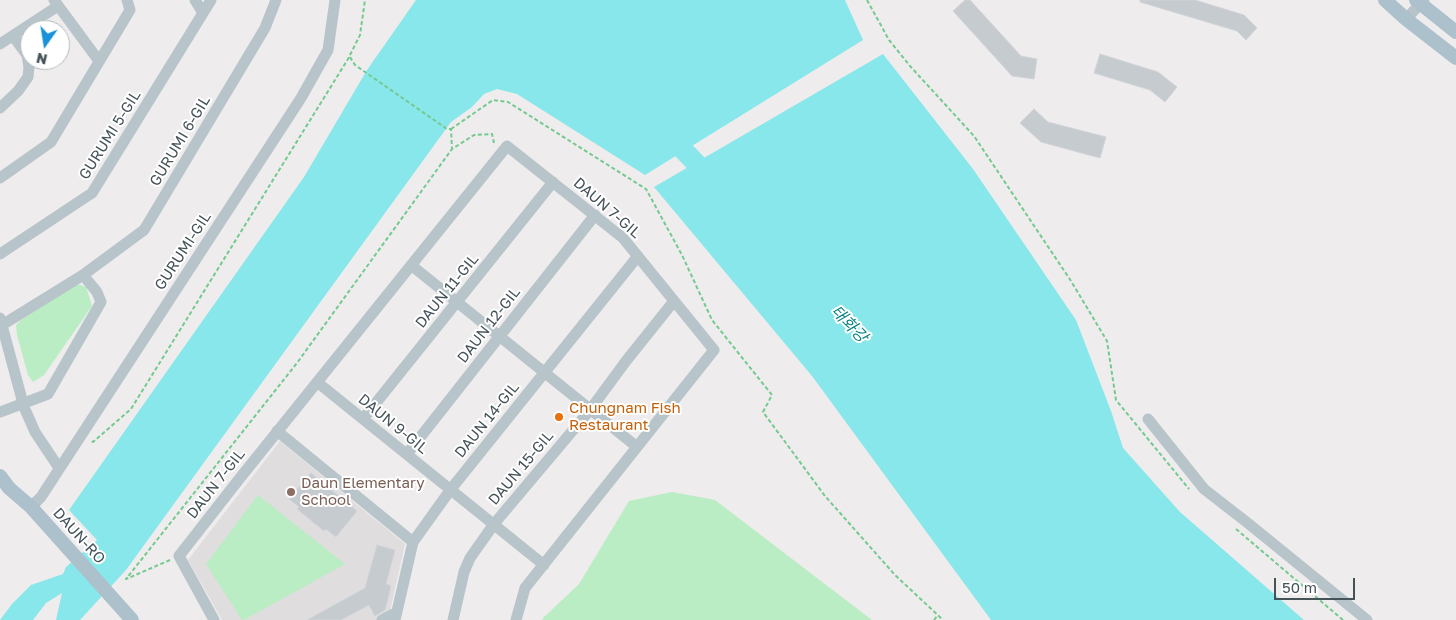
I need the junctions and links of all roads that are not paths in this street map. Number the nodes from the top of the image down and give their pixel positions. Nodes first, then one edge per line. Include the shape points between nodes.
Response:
1 (127, 0) edge
2 (195, 0) edge
3 (211, 0) edge
4 (276, 0) edge
5 (335, 0) edge
6 (1385, 0) edge
7 (1420, 1) edge
8 (56, 3) edge
9 (203, 13) junction
10 (1406, 19) junction
11 (1456, 32) edge
12 (13, 36) junction
13 (0, 44) edge
14 (1456, 58) edge
15 (99, 61) junction
16 (0, 108) edge
17 (0, 178) edge
18 (553, 182) junction
19 (595, 216) junction
20 (0, 254) edge
21 (638, 256) junction
22 (411, 265) junction
23 (84, 274) junction
24 (674, 300) junction
25 (457, 302) junction
26 (1, 322) edge
27 (499, 336) junction
28 (544, 372) junction
29 (317, 382) junction
30 (23, 402) junction
31 (590, 410) junction
32 (0, 412) edge
33 (364, 419) junction
34 (1148, 419) dead end
35 (277, 431) junction
36 (636, 447) junction
37 (407, 454) junction
38 (59, 468) junction
39 (0, 476) edge
40 (451, 490) junction
41 (31, 507) junction
42 (494, 524) junction
43 (413, 542) junction
44 (544, 565) junction
45 (128, 615) edge
46 (396, 616) edge
47 (214, 620) edge
48 (382, 620) edge
49 (453, 620) edge
50 (516, 620) edge
51 (1367, 620) edge

1 - 15 street via 130,10
2 - 9 street
3 - 9 street, GURUMI 5-GIL
4 - 23 street, GURUMI 6-GIL via 265,28 144,230
5 - 38 street, GURUMI-GIL via 328,50 301,98
6 - 10 main road
7 - 10 street
7 - 11 main road
8 - 12 street
8 - 15 street
9 - 20 street, GURUMI 5-GIL via 92,193
10 - 14 main road
12 - 13 street
12 - 16 street via 27,55 28,77
15 - 17 street via 51,142
18 - 19 street, DAUN 7-GIL
18 - 22 street, DAUN 7-GIL via 507,146
18 - 25 street, DAUN 11-GIL
19 - 21 street, DAUN 7-GIL via 624,238
19 - 27 street, DAUN 12-GIL
21 - 24 street, DAUN 7-GIL
21 - 28 street, DAUN 14-GIL
22 - 25 street
22 - 29 street, DAUN 7-GIL
23 - 26 street, GURUMI 6-GIL
23 - 30 street via 101,302 48,394
24 - 31 street, DAUN 15-GIL
24 - 36 street, DAUN 7-GIL via 714,350
25 - 27 street
25 - 33 street, DAUN 11-GIL
26 - 30 street
27 - 28 street
27 - 37 street, DAUN 12-GIL
28 - 31 street
28 - 40 street, DAUN 14-GIL
29 - 33 street, DAUN 9-GIL
29 - 35 street, DAUN 7-GIL
30 - 32 street
30 - 38 street via 35,432
31 - 36 street
31 - 42 street, DAUN 15-GIL
33 - 37 street, DAUN 9-GIL
34 - 51 street via 1204,489
35 - 43 street
35 - 47 street, DAUN 7-GIL via 179,556
36 - 44 street, DAUN 7-GIL
37 - 40 street, DAUN 9-GIL
38 - 41 street, GURUMI-GIL
39 - 41 main road, DAUN-RO
40 - 42 street, DAUN 9-GIL
40 - 43 street, DAUN 14-GIL
41 - 45 main road, DAUN-RO
42 - 44 street, DAUN 9-GIL
42 - 49 street, DAUN 15-GIL via 464,572
43 - 46 street, DAUN 14-GIL
44 - 50 street, DAUN 7-GIL via 525,588
46 - 48 street

